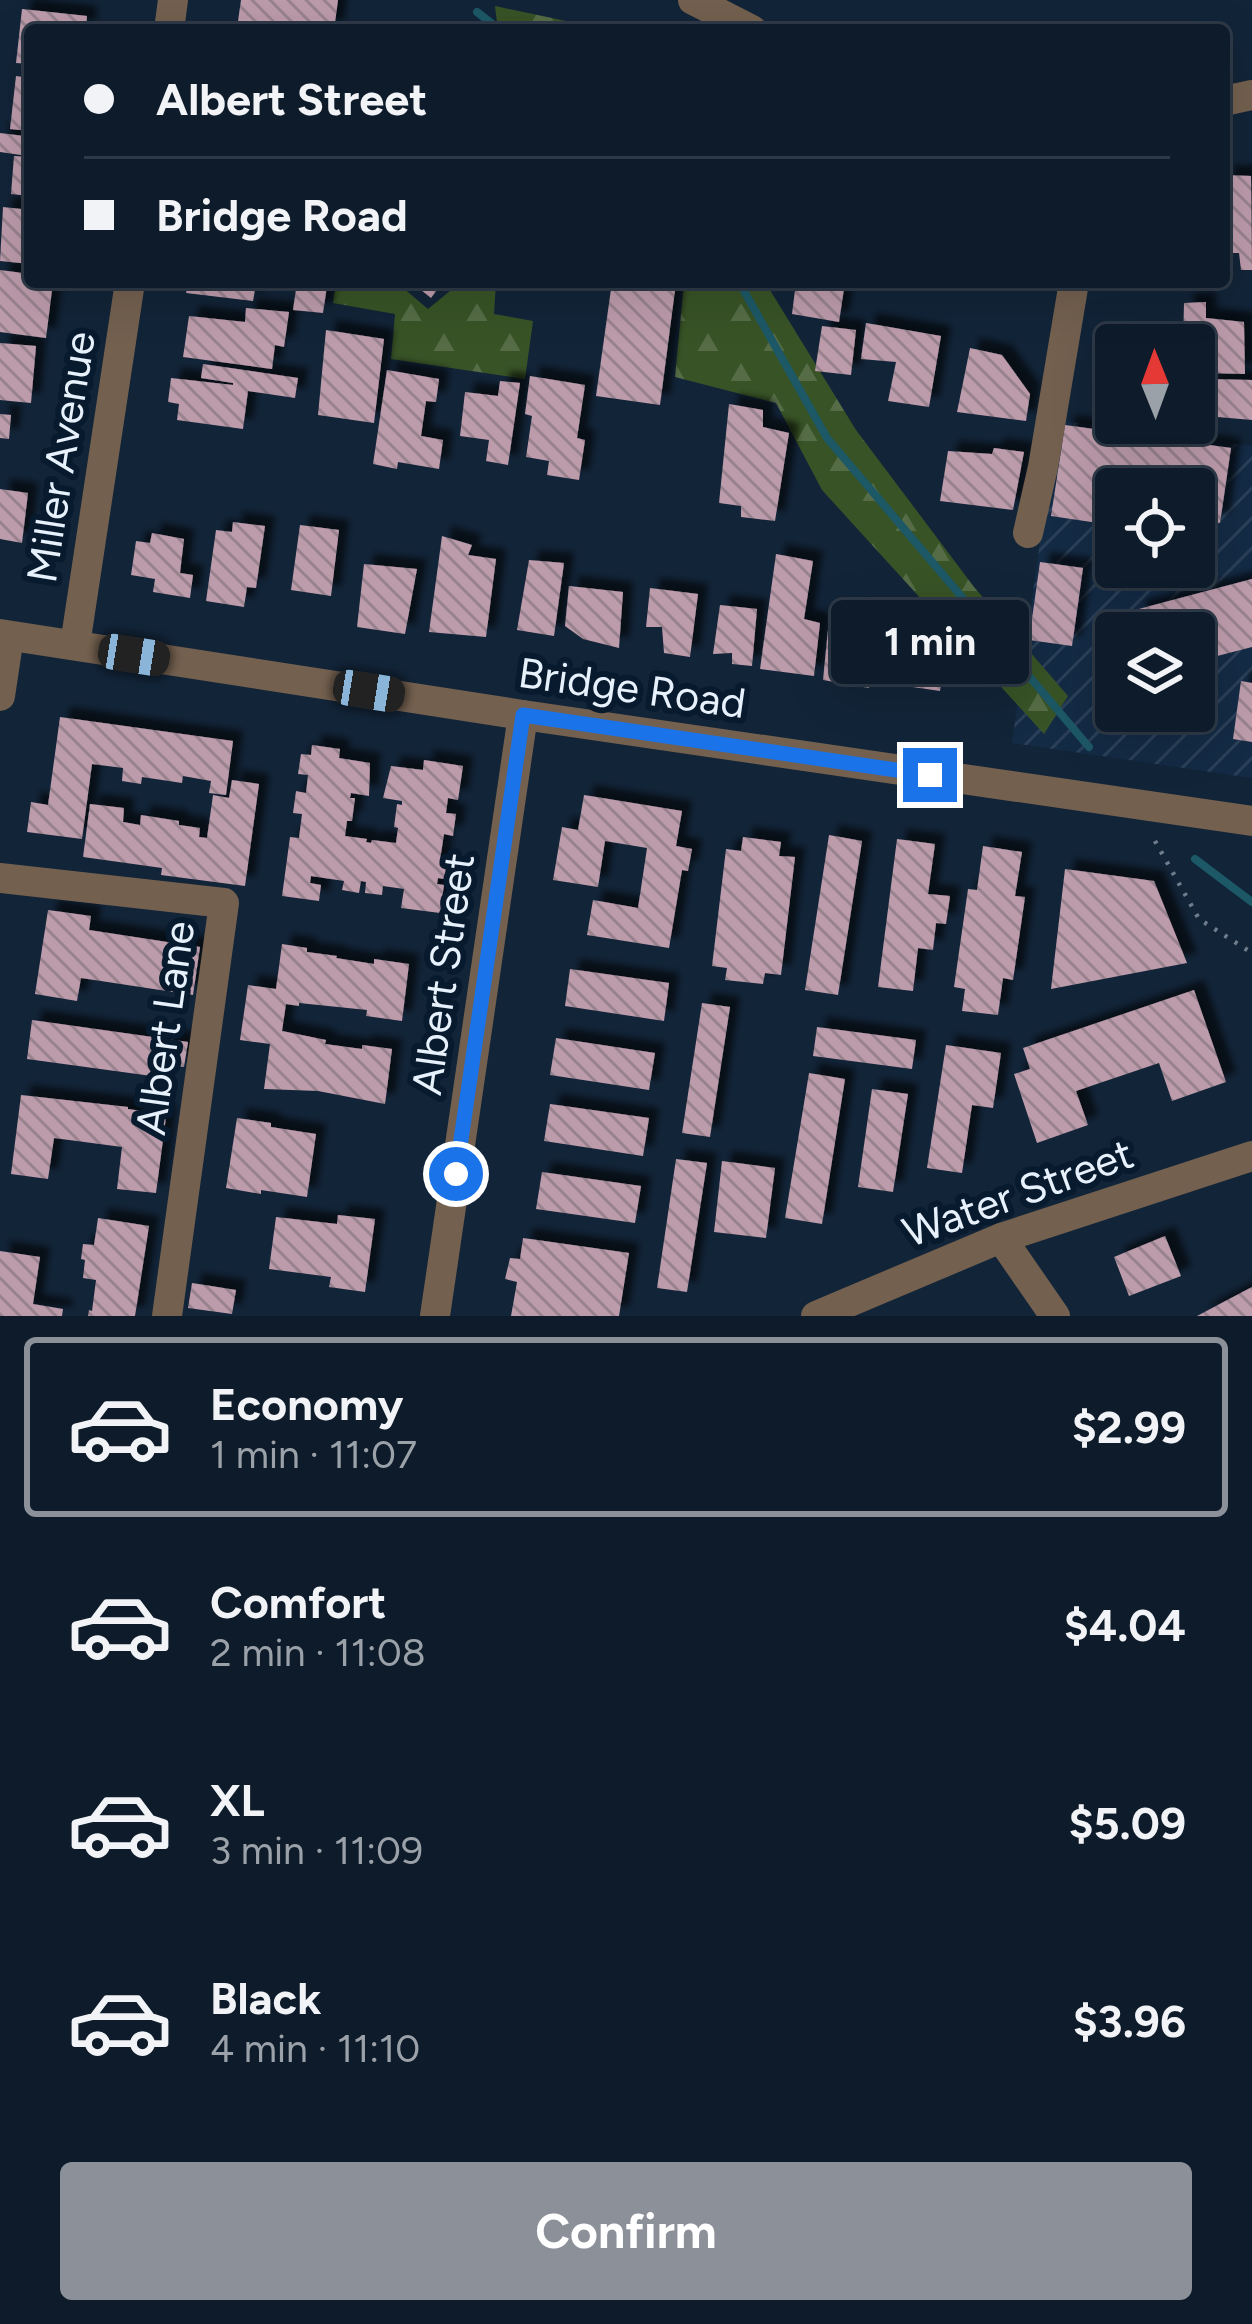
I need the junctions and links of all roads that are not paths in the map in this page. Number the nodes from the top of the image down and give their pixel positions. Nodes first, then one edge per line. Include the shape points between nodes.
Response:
1 (693, 0) edge
2 (740, 24) edge
3 (129, 288) edge
4 (1073, 288) edge
5 (1028, 533) dead end
6 (4, 635) edge
7 (75, 645) junction
8 (0, 696) edge
9 (523, 715) junction
10 (1252, 821) edge
11 (0, 878) edge
12 (1252, 1156) edge
13 (1001, 1238) junction
14 (167, 1316) edge
15 (435, 1316) edge
16 (816, 1316) edge
17 (1055, 1316) edge

1 - 2 street
3 - 7 street, Miller Avenue
4 - 5 street
6 - 7 street, Bridge Road
6 - 8 street
7 - 9 street, Bridge Road
9 - 10 street, Bridge Road
9 - 15 street, Albert Street
11 - 14 street, Albert Lane via 224,903
12 - 13 street, Water Street
13 - 16 street, Water Street
13 - 17 street

